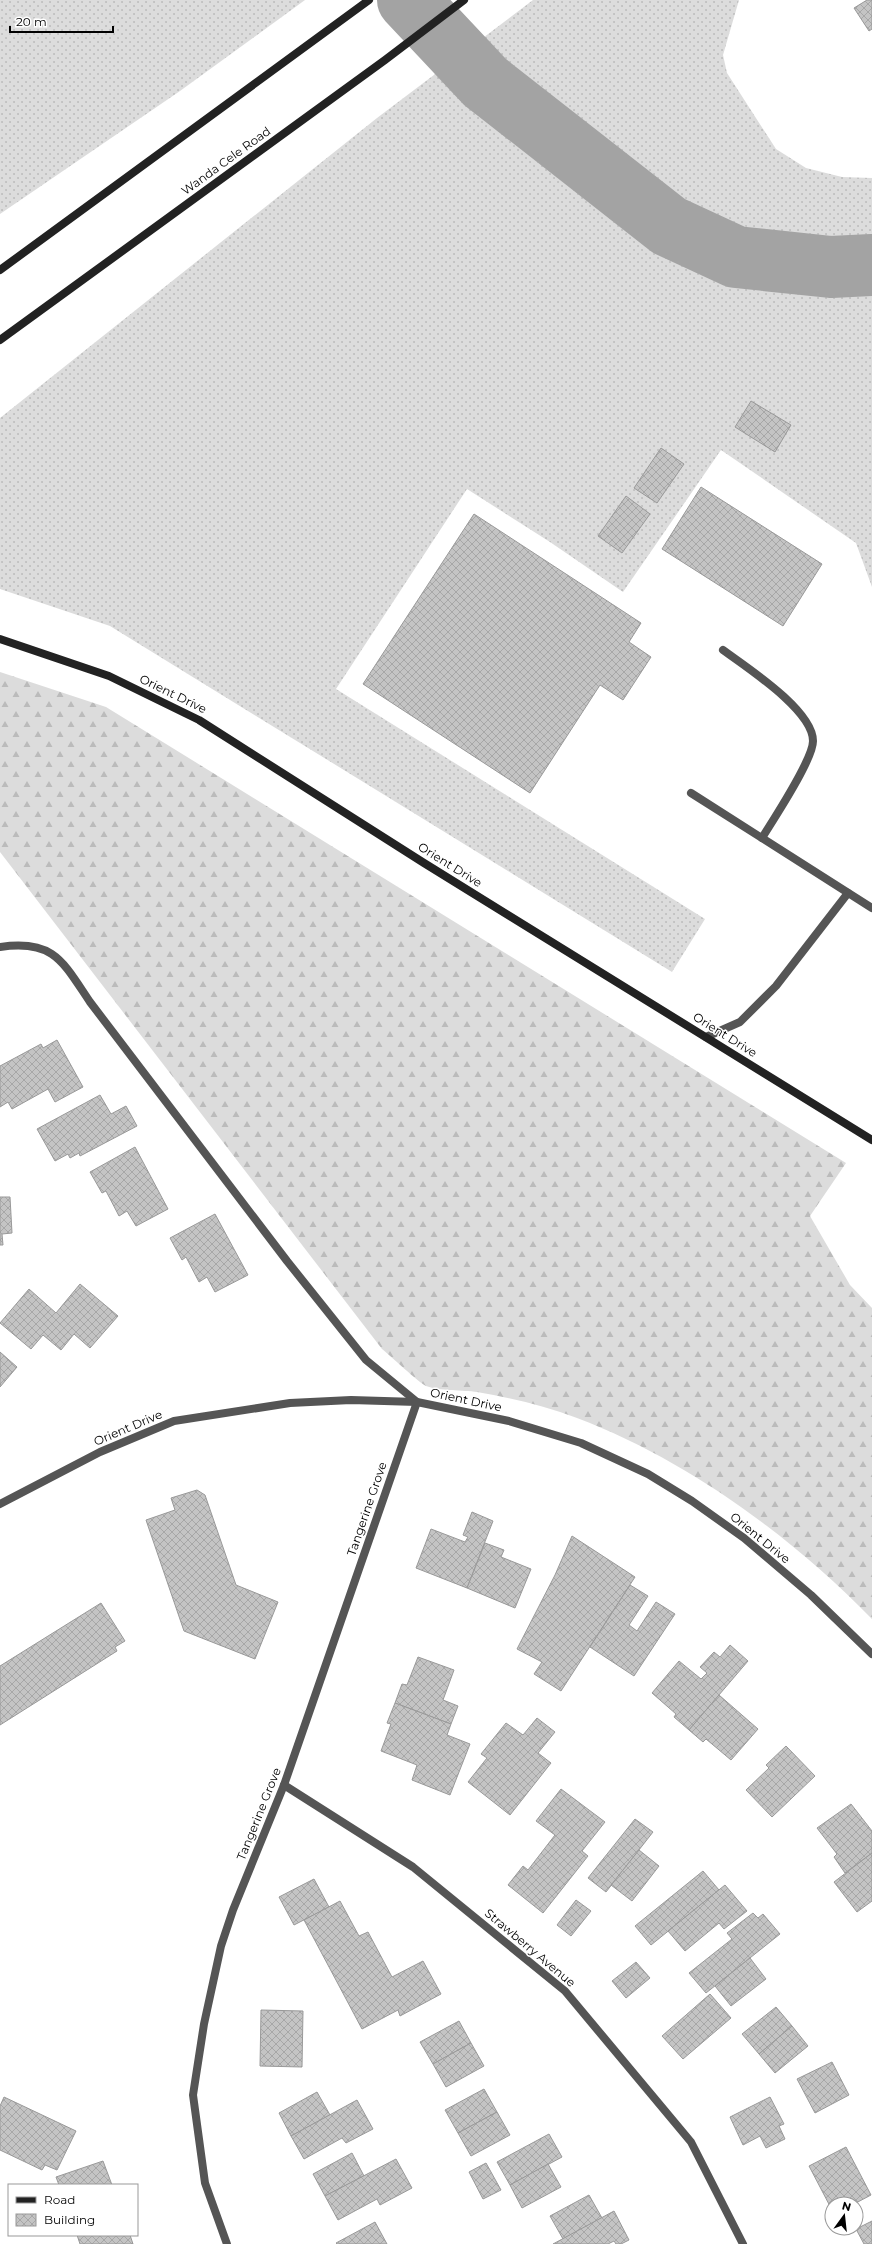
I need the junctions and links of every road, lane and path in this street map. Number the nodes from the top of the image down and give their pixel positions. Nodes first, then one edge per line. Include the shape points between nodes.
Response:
1 (368, 0) edge
2 (464, 0) edge
3 (0, 270) edge
4 (0, 340) edge
5 (0, 639) edge
6 (723, 650) dead end
7 (691, 793) dead end
8 (762, 838) junction
9 (848, 893) junction
10 (872, 908) edge
11 (0, 947) edge
12 (706, 1037) junction
13 (872, 1140) edge
14 (417, 1402) junction
15 (0, 1504) edge
16 (872, 1654) edge
17 (284, 1785) junction
18 (227, 2244) edge
19 (743, 2244) edge

1 - 3 main road
2 - 4 main road, Wanda Cele Road
5 - 12 main road, Orient Drive via 109,676 199,720
6 - 8 street via 776,689 799,712 808,726 813,741 797,780
7 - 8 street
8 - 9 street
9 - 10 street
9 - 12 street via 771,991 740,1022
11 - 14 street via 20,944 37,946 64,964 124,1046 362,1354
12 - 13 main road, Orient Drive
14 - 15 street, Orient Drive via 351,1400 290,1403 174,1421 100,1452
14 - 16 street, Orient Drive via 509,1421 581,1443 648,1474 744,1538 811,1595
14 - 17 street, Tangerine Grove
17 - 18 street, Tangerine Grove via 233,1910 222,1946 204,2024 193,2095 205,2183
17 - 19 street, Strawberry Avenue via 413,1867 565,1991 691,2142

